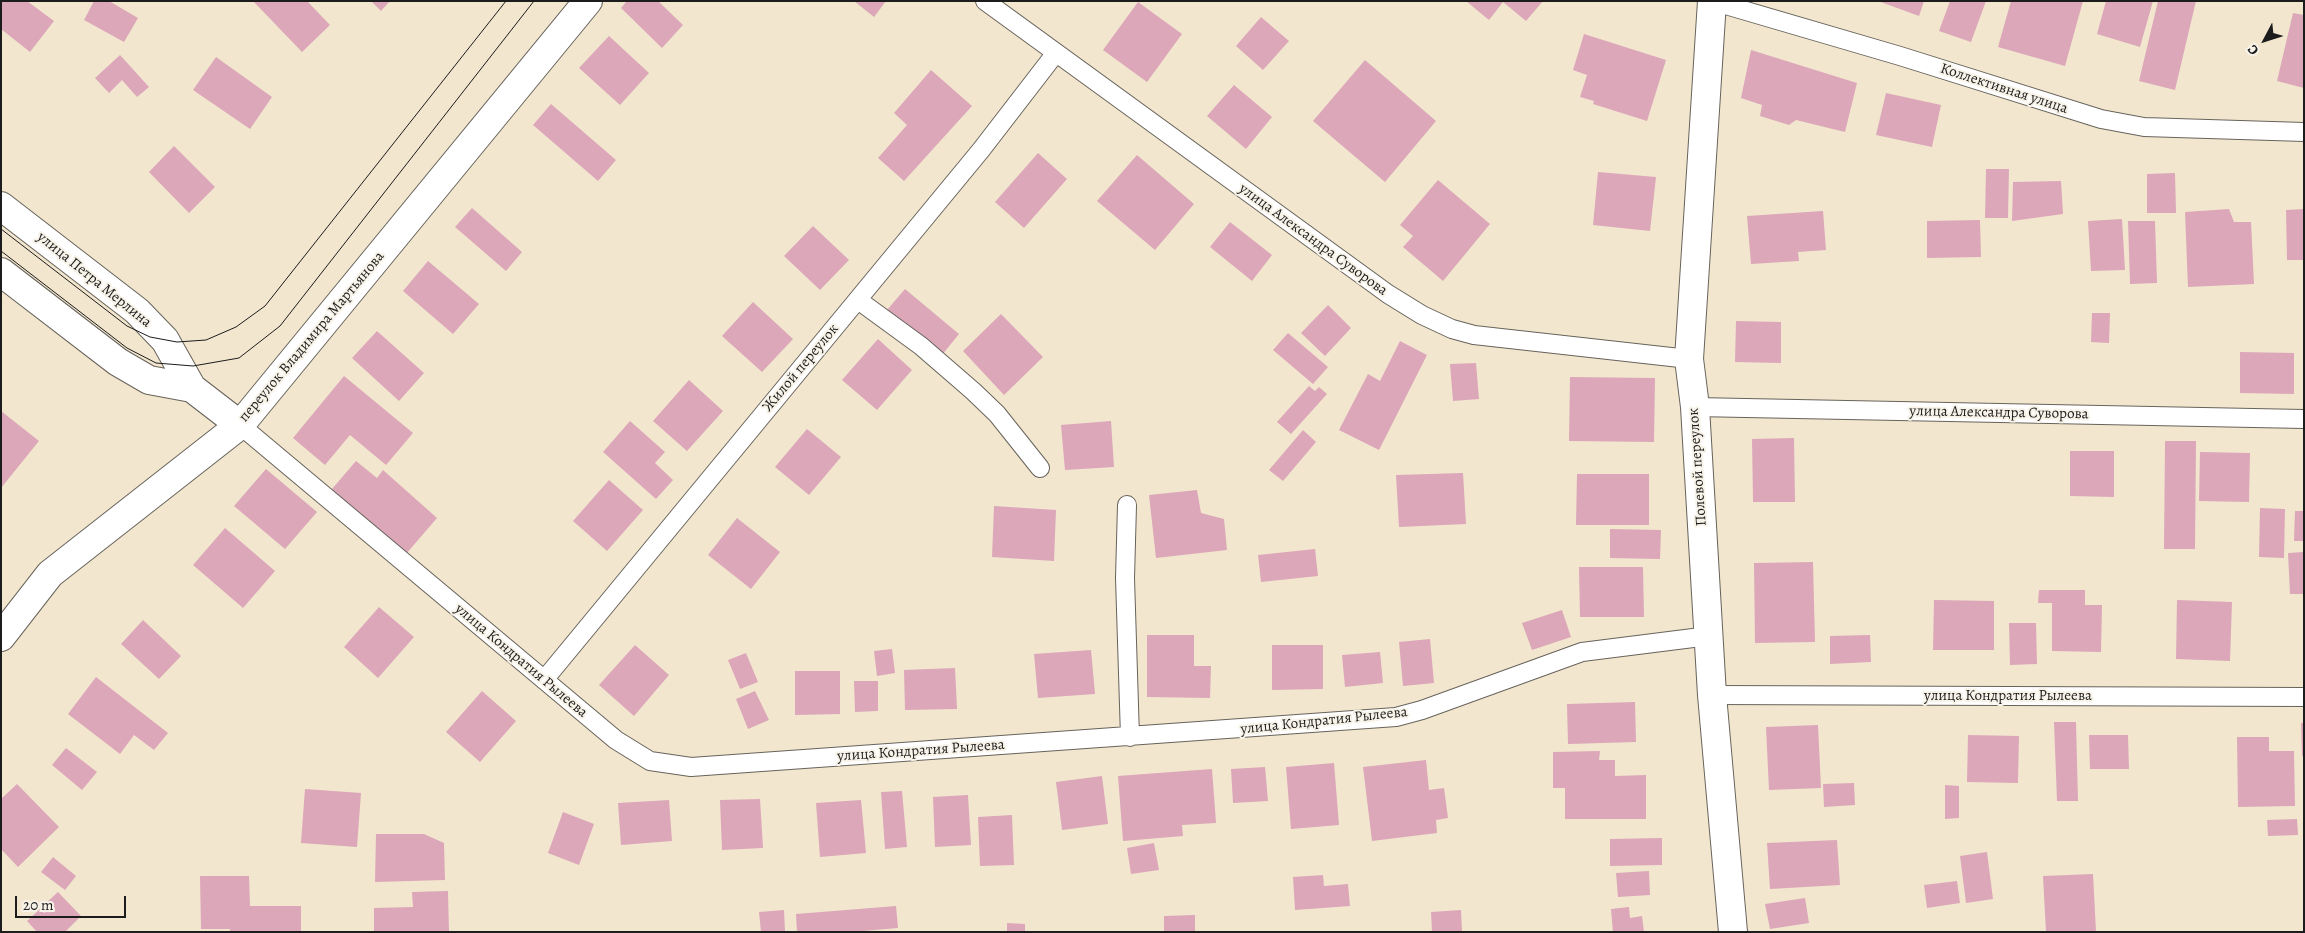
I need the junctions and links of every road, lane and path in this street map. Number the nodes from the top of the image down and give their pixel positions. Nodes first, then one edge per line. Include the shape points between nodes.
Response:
1 (588, 1) edge
2 (986, 1) edge
3 (1712, 1) edge
4 (1055, 54) junction
5 (2304, 132) edge
6 (1, 206) edge
7 (1, 272) edge
8 (858, 300) junction
9 (1689, 358) junction
10 (192, 388) junction
11 (1695, 407) junction
12 (2304, 419) edge
13 (240, 425) junction
14 (1040, 468) dead end
15 (1127, 505) dead end
16 (1709, 636) junction
17 (1, 637) edge
18 (544, 680) junction
19 (1712, 696) junction
20 (2304, 697) edge
21 (1130, 737) junction
22 (1733, 932) edge

1 - 13 street, переулок Владимира Мартьянова
2 - 4 lane, улица Александра Суворова
3 - 5 lane, Коллективная улица via 2101,120 2144,127
3 - 9 street, Полевой переулок
4 - 8 lane, Жилой переулок
4 - 9 lane, улица Александра Суворова via 1388,294 1422,315 1474,335
6 - 10 street, улица Петра Мерлина via 137,311 165,340
7 - 10 street, улица Петра Мерлина via 118,362 149,380
8 - 14 lane via 921,346 973,391 997,414
8 - 18 lane, Жилой переулок
9 - 11 street, Полевой переулок
10 - 13 street, улица Петра Мерлина
11 - 12 lane, улица Александра Суворова
11 - 16 street, Полевой переулок
13 - 17 street, переулок Владимира Мартьянова via 50,574
13 - 18 lane, улица Кондратия Рылеева
15 - 21 lane via 1125,578
16 - 19 street, Полевой переулок
16 - 21 lane, улица Кондратия Рылеева via 1582,652 1396,717
18 - 21 lane, улица Кондратия Рылеева via 616,740 650,761 691,767
19 - 20 lane, улица Кондратия Рылеева
19 - 22 street, Полевой переулок

